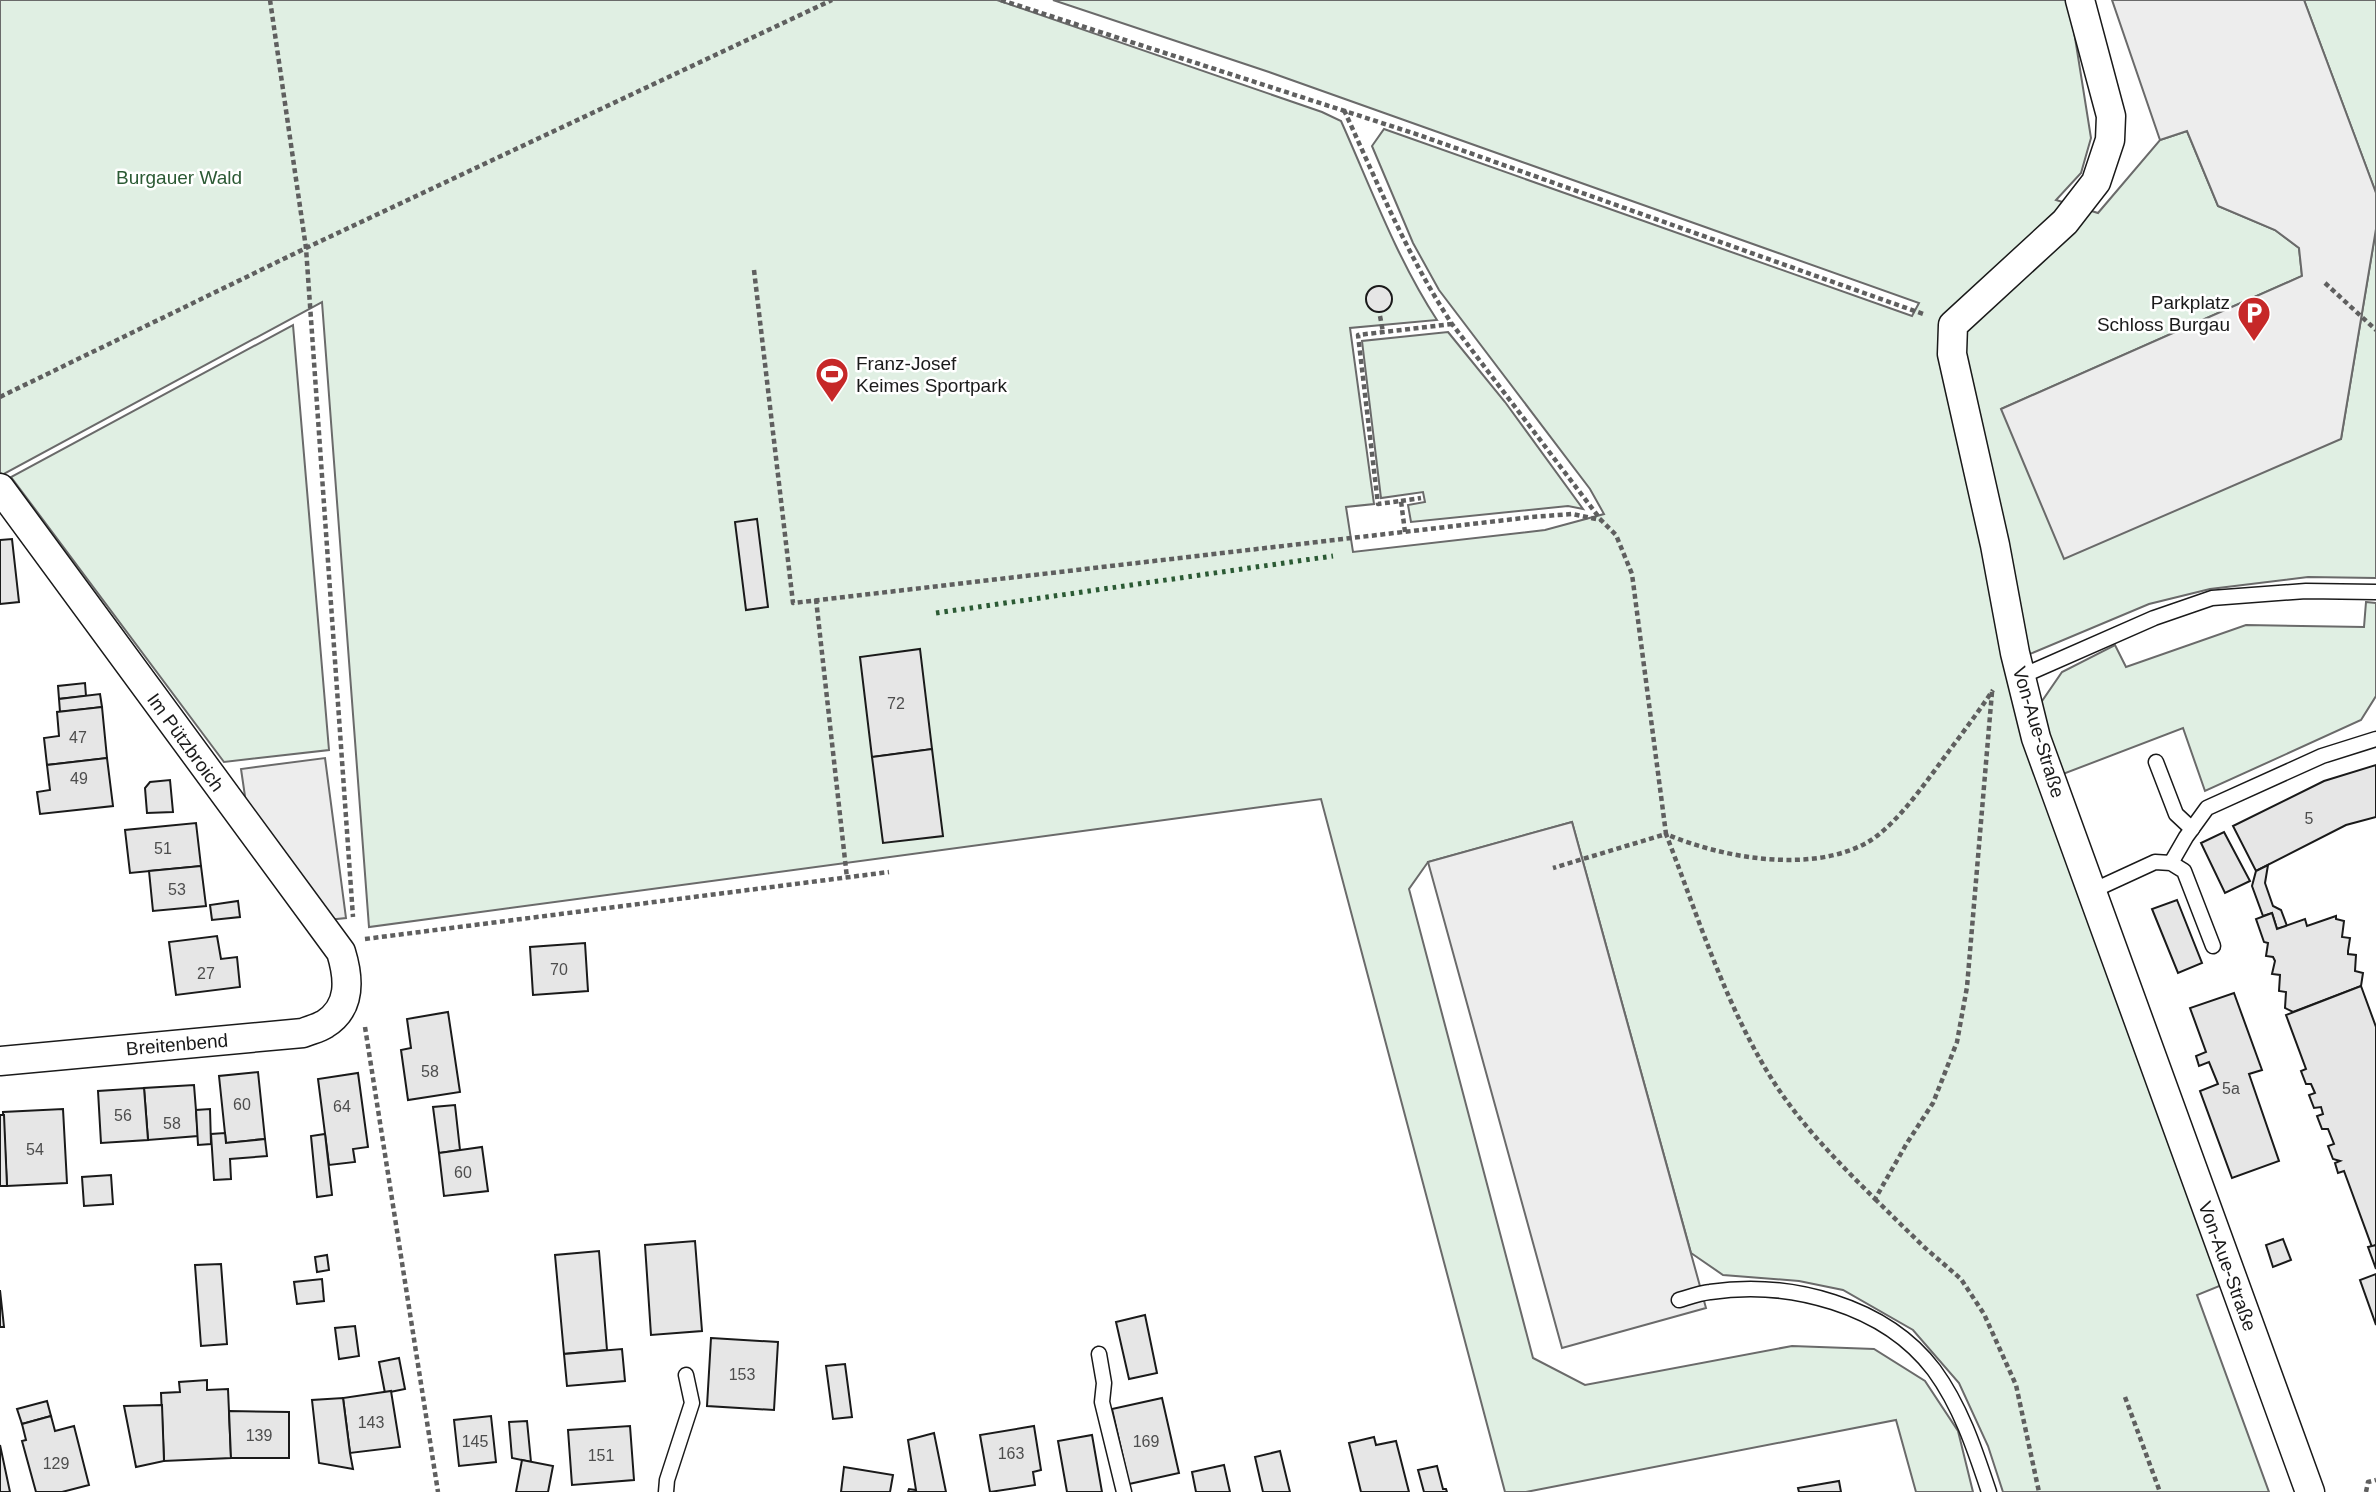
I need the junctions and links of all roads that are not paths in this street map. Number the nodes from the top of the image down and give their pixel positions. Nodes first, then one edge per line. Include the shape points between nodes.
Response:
1 (2080, 0) edge
2 (0, 488) edge
3 (2376, 593) edge
4 (2018, 665) junction
5 (2376, 739) edge
6 (2156, 762) dead end
7 (2192, 829) junction
8 (2172, 863) junction
9 (2092, 891) junction
10 (2213, 946) dead end
11 (343, 1004) joint
12 (0, 1061) edge
13 (1679, 1300) dead end
14 (1100, 1354) dead end
15 (686, 1375) dead end
16 (666, 1492) edge
17 (1124, 1492) edge
18 (1989, 1492) edge
19 (2311, 1492) edge

1 - 4 street, Von-Aue-Straße via 2111,116 2110,140 2096,182 2065,222 1953,325 1952,354
2 - 11 street, Im Pützbroich via 345,946 348,985
3 - 4 lane via 2306,591 2213,598
4 - 9 street, Von-Aue-Straße via 2036,738
5 - 7 lane via 2322,756 2207,808
6 - 7 lane via 2176,814
7 - 8 lane
8 - 9 lane via 2155,862
8 - 10 lane via 2184,871
9 - 19 street, Von-Aue-Straße
11 - 12 street, Breitenbend via 326,1024 303,1032
13 - 18 lane via 1748,1289 1793,1292 1852,1310 1903,1336 1934,1371 1966,1426
14 - 17 lane via 1102,1402
15 - 16 lane via 692,1403

